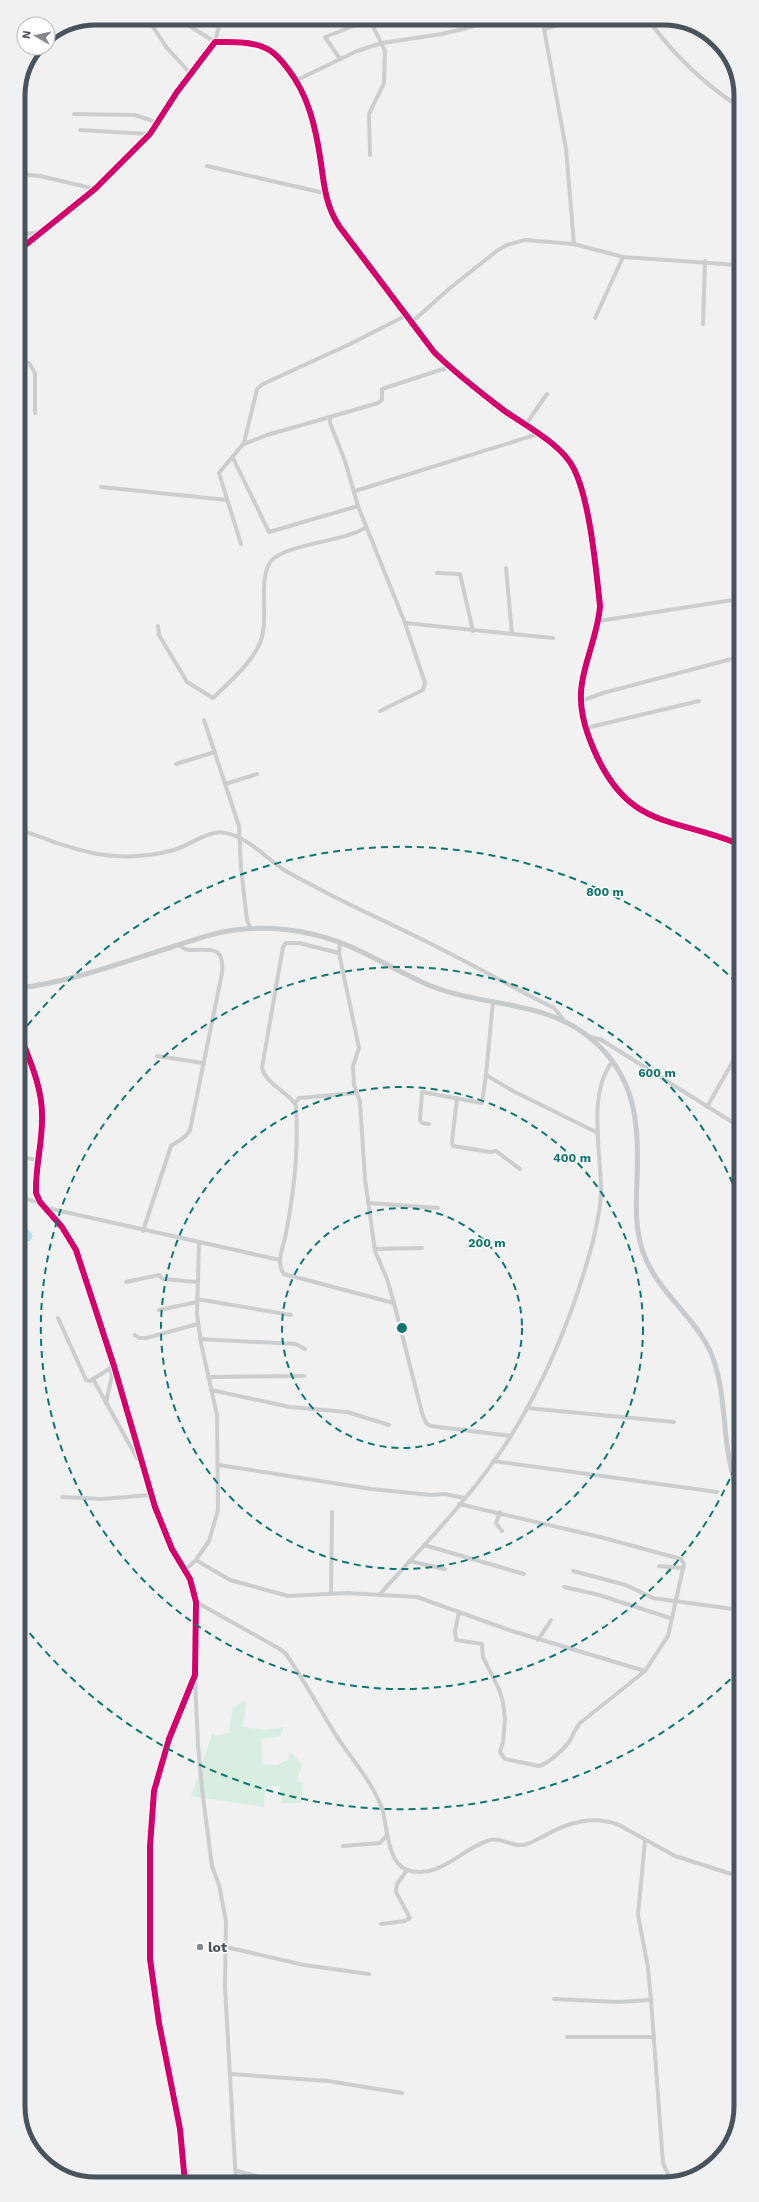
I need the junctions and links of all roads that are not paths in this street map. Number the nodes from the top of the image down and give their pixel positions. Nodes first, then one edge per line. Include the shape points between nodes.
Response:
1 (151, 25) edge
2 (188, 25) edge
3 (219, 25) edge
4 (356, 25) edge
5 (372, 25) edge
6 (464, 25) edge
7 (481, 25) edge
8 (543, 25) edge
9 (559, 25) edge
10 (653, 25) edge
11 (466, 29) junction
12 (544, 29) junction
13 (215, 42) junction
14 (382, 43) junction
15 (340, 59) junction
16 (190, 74) junction
17 (297, 80) junction
18 (734, 103) edge
19 (74, 114) dead end
20 (156, 122) junction
21 (80, 130) dead end
22 (150, 134) junction
23 (370, 155) dead end
24 (207, 166) dead end
25 (25, 175) edge
26 (95, 189) junction
27 (324, 193) junction
28 (44, 232) junction
29 (25, 234) edge
30 (574, 244) junction
31 (25, 246) edge
32 (623, 257) junction
33 (705, 261) junction
34 (734, 265) edge
35 (405, 316) junction
36 (595, 318) dead end
37 (412, 322) junction
38 (704, 324) dead end
39 (25, 363) edge
40 (449, 367) junction
41 (546, 394) dead end
42 (35, 413) dead end
43 (330, 417) junction
44 (526, 424) junction
45 (538, 434) junction
46 (244, 444) junction
47 (233, 458) junction
48 (101, 487) dead end
49 (355, 491) junction
50 (227, 500) junction
51 (358, 506) junction
52 (366, 527) junction
53 (242, 544) dead end
54 (506, 568) dead end
55 (437, 573) dead end
56 (734, 600) edge
57 (599, 621) junction
58 (405, 623) junction
59 (158, 626) dead end
60 (473, 631) junction
61 (512, 634) junction
62 (553, 638) dead end
63 (734, 658) edge
64 (699, 701) dead end
65 (581, 702) junction
66 (380, 710) dead end
67 (204, 720) dead end
68 (586, 728) junction
69 (215, 752) junction
70 (176, 764) dead end
71 (257, 774) dead end
72 (225, 784) junction
73 (25, 830) edge
74 (240, 836) junction
75 (734, 843) edge
76 (251, 929) junction
77 (340, 942) junction
78 (179, 944) junction
79 (339, 953) junction
80 (25, 987) edge
81 (493, 1001) junction
82 (563, 1020) junction
83 (589, 1037) junction
84 (25, 1049) edge
85 (157, 1056) dead end
86 (734, 1060) edge
87 (613, 1061) junction
88 (204, 1063) junction
89 (486, 1075) junction
90 (357, 1093) junction
91 (457, 1098) junction
92 (295, 1104) junction
93 (707, 1107) junction
94 (734, 1123) edge
95 (429, 1124) dead end
96 (598, 1133) junction
97 (25, 1158) edge
98 (39, 1160) junction
99 (520, 1169) dead end
100 (25, 1199) edge
101 (40, 1202) junction
102 (368, 1203) junction
103 (46, 1208) junction
104 (438, 1208) dead end
105 (143, 1231) junction
106 (199, 1243) junction
107 (422, 1248) dead end
108 (375, 1249) junction
109 (280, 1260) junction
110 (126, 1282) dead end
111 (197, 1282) junction
112 (197, 1301) junction
113 (394, 1303) junction
114 (159, 1310) dead end
115 (291, 1316) dead end
116 (58, 1318) dead end
117 (198, 1324) junction
118 (135, 1335) dead end
119 (200, 1338) junction
120 (305, 1349) dead end
121 (112, 1367) junction
122 (304, 1376) dead end
123 (208, 1377) junction
124 (93, 1380) junction
125 (211, 1390) junction
126 (106, 1404) junction
127 (527, 1408) junction
128 (674, 1422) dead end
129 (389, 1425) dead end
130 (511, 1436) junction
131 (141, 1457) junction
132 (493, 1461) junction
133 (219, 1465) junction
134 (734, 1475) edge
135 (717, 1492) dead end
136 (151, 1495) junction
137 (62, 1498) dead end
138 (464, 1498) junction
139 (460, 1504) junction
140 (332, 1512) dead end
141 (500, 1512) junction
142 (502, 1532) dead end
143 (424, 1545) junction
144 (196, 1560) junction
145 (409, 1561) junction
146 (659, 1566) dead end
147 (683, 1568) junction
148 (446, 1569) dead end
149 (185, 1570) junction
150 (573, 1571) dead end
151 (524, 1574) dead end
152 (564, 1587) dead end
153 (331, 1594) junction
154 (380, 1594) junction
155 (676, 1600) junction
156 (196, 1602) junction
157 (734, 1609) edge
158 (460, 1612) junction
159 (670, 1618) junction
160 (551, 1620) dead end
161 (538, 1640) junction
162 (645, 1671) junction
163 (195, 1675) junction
164 (386, 1836) junction
165 (645, 1841) junction
166 (342, 1846) dead end
167 (406, 1870) junction
168 (734, 1875) edge
169 (381, 1924) dead end
170 (226, 1947) junction
171 (369, 1974) dead end
172 (554, 1999) dead end
173 (652, 2000) junction
174 (567, 2037) dead end
175 (654, 2037) junction
176 (231, 2074) junction
177 (402, 2093) dead end
178 (236, 2170) junction
179 (672, 2176) edge
180 (184, 2177) edge
181 (236, 2177) edge
182 (262, 2177) edge

1 - 16 street via 166,48
2 - 13 street
3 - 13 street
4 - 15 street via 325,37
5 - 14 street
6 - 11 street
7 - 11 street
8 - 12 street
9 - 12 street
10 - 18 street via 665,41 700,76
11 - 14 street
12 - 30 street via 566,149 573,205
13 - 16 street
13 - 17 street via 246,43 263,47 279,58
14 - 15 street
14 - 23 street via 385,51 384,83 369,114
15 - 17 street
16 - 20 street
17 - 27 street via 310,111
19 - 20 street via 130,114
20 - 22 street
21 - 22 street
22 - 26 street
24 - 27 street
25 - 26 street
26 - 28 street
27 - 35 street via 333,217
28 - 29 street
28 - 31 street
30 - 32 street
30 - 37 street via 530,240 507,245 450,288
32 - 33 street
32 - 36 street
33 - 34 street
33 - 38 street
35 - 37 street
35 - 46 street via 260,385 256,390
37 - 40 street via 434,352
39 - 42 street via 29,363 35,373
40 - 43 street via 382,389 382,400 378,403
40 - 44 street
41 - 44 street
43 - 46 street
43 - 49 street
44 - 45 street
45 - 49 street
45 - 57 street via 565,456 574,468 580,484 590,528
46 - 47 street
47 - 50 street via 219,473
47 - 51 street via 269,532
48 - 50 street
49 - 51 street
50 - 53 street
51 - 52 street
52 - 58 street
52 - 59 street via 286,552 273,559 267,566 265,576 264,624 260,645 214,698 187,682 159,635
54 - 61 street
55 - 60 street via 460,574
56 - 57 street
57 - 65 street via 585,667
58 - 60 street
58 - 66 street via 426,687
60 - 61 street
61 - 62 street
63 - 65 street via 603,693
64 - 68 street
65 - 68 street
67 - 69 street
68 - 75 street via 599,763 616,790 625,799 663,822
69 - 70 street
69 - 72 street
71 - 72 street
72 - 74 street
73 - 74 street via 82,851 116,857 175,850 216,832
74 - 76 street via 247,920
74 - 82 street via 283,869 309,884 554,1008
76 - 77 main road via 309,933
76 - 78 main road via 224,931
77 - 79 street
77 - 81 main road via 435,987
78 - 80 main road via 62,979
78 - 88 street via 188,950 210,949 222,960 222,973
79 - 90 street via 359,1048 353,1066
79 - 92 street via 299,943 286,943 283,947 262,1068 266,1076
81 - 82 main road via 529,1008
81 - 89 street
82 - 83 main road
83 - 87 main road
83 - 93 street via 600,1039
84 - 98 street via 41,1100
85 - 88 street
86 - 93 street
87 - 96 street via 602,1078
87 - 134 main road via 626,1083 636,1115 636,1210 643,1251 659,1283 710,1350 721,1386 727,1448
88 - 105 street via 190,1130 183,1140 171,1146
89 - 91 street via 482,1103
89 - 96 street
90 - 92 street via 299,1098
90 - 102 street via 360,1102
91 - 95 street via 422,1092 420,1120
91 - 99 street via 453,1146 496,1151
92 - 109 street via 295,1179
93 - 94 street
96 - 127 street via 601,1202 593,1241 568,1322
97 - 98 street
98 - 101 street via 36,1193
100 - 101 street
101 - 103 street
102 - 104 street
102 - 108 street
103 - 105 street
103 - 121 street via 62,1226 76,1250
105 - 106 street
106 - 109 street
106 - 111 street
107 - 108 street
108 - 113 street
109 - 113 street via 284,1274
110 - 111 street via 159,1275 163,1279
111 - 112 street
112 - 114 street
112 - 115 street
112 - 117 street
113 - 130 street via 426,1423 437,1428
116 - 124 street via 82,1373 86,1380
117 - 118 street via 146,1338
117 - 119 street
119 - 120 street via 296,1344
119 - 123 street
121 - 124 street
121 - 126 street
121 - 131 street
122 - 123 street
123 - 125 street
124 - 126 street
125 - 129 street via 290,1407 347,1412
125 - 133 street via 217,1415
126 - 131 street via 137,1458
127 - 128 street
127 - 130 street
130 - 132 street
131 - 136 street
132 - 135 street
132 - 138 street
133 - 138 street via 372,1489 445,1494
133 - 144 street via 215,1526
136 - 137 street via 102,1499
136 - 149 street via 172,1549
138 - 139 street
139 - 141 street
139 - 143 street
140 - 153 street
141 - 142 street via 496,1524
141 - 147 street via 681,1559 684,1562
143 - 145 street
143 - 151 street
144 - 149 street
144 - 153 street via 230,1580 279,1594
145 - 148 street
145 - 154 street
146 - 147 street
147 - 155 street
149 - 156 street
150 - 155 street via 626,1585 653,1598
152 - 159 street via 599,1595
153 - 154 street
154 - 158 street via 417,1597
155 - 157 street
155 - 159 street
156 - 163 street
156 - 164 street via 286,1654 370,1786 382,1809
158 - 161 street
158 - 162 street via 455,1631 456,1640 482,1644 483,1657 501,1694 505,1719 500,1752 505,1759 534,1765 544,1764 568,1743 574,1729 580,1723
159 - 162 street via 666,1641
160 - 161 street
161 - 162 street
163 - 170 street via 202,1789 212,1866 219,1885 226,1921
163 - 180 street via 157,1778 152,1807 150,1846 150,1958 159,2023 180,2129
164 - 166 street via 380,1843
164 - 167 street via 400,1866
165 - 167 street via 610,1822 572,1822 534,1842 521,1845 498,1840 487,1841 439,1868 430,1871
165 - 168 street via 675,1856
165 - 173 street via 638,1915
167 - 169 street via 396,1892 410,1918
170 - 171 street via 304,1965
170 - 176 street via 225,1987
172 - 173 street via 618,2002
173 - 175 street
174 - 175 street
175 - 179 street via 663,2163
176 - 177 street via 328,2081
176 - 178 street
178 - 181 street
178 - 182 street

